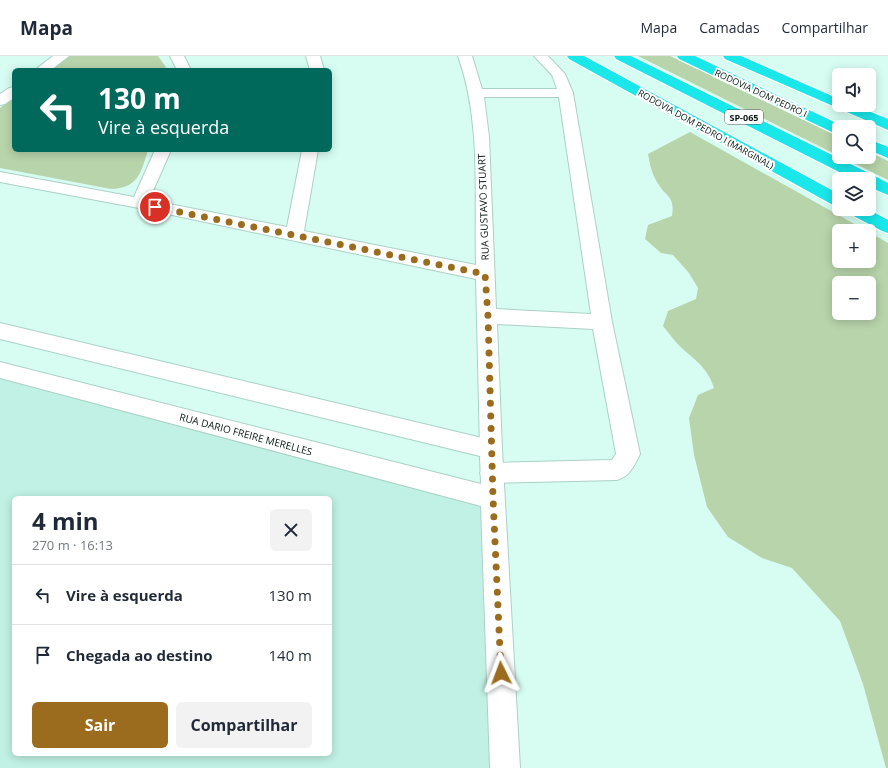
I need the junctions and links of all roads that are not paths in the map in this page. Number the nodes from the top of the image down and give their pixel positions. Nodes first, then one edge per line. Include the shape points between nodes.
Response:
1 (62, 56) edge
2 (177, 56) edge
3 (313, 56) edge
4 (465, 56) edge
5 (541, 56) edge
6 (574, 56) edge
7 (621, 56) edge
8 (684, 56) edge
9 (730, 56) edge
10 (45, 68) edge
11 (183, 68) edge
12 (316, 68) edge
13 (12, 92) edge
14 (476, 93) junction
15 (566, 93) junction
16 (0, 101) edge
17 (832, 101) edge
18 (858, 112) edge
19 (888, 125) edge
20 (832, 127) edge
21 (706, 129) junction
22 (876, 147) edge
23 (162, 152) edge
24 (310, 152) edge
25 (888, 153) edge
26 (852, 172) edge
27 (0, 177) edge
28 (876, 184) edge
29 (832, 190) edge
30 (888, 190) edge
31 (832, 197) edge
32 (139, 203) junction
33 (876, 211) edge
34 (867, 216) edge
35 (888, 217) edge
36 (888, 227) edge
37 (294, 235) junction
38 (485, 274) junction
39 (488, 316) junction
40 (602, 322) junction
41 (0, 331) edge
42 (0, 370) edge
43 (492, 473) junction
44 (505, 768) edge

1 - 10 street
2 - 11 street
3 - 12 street
4 - 14 street, RUA GUSTAVO STUART via 471,69
5 - 15 street via 558,74
6 - 21 highway, RODOVIA DOM PEDRO I (MARGINAL) / SP-065
7 - 26 highway, SP-065
8 - 20 highway, RODOVIA DOM PEDRO I / SP-065
9 - 17 highway
13 - 16 street
14 - 15 street
14 - 38 street, RUA GUSTAVO STUART via 480,113
15 - 40 street
18 - 19 highway
21 - 29 highway
21 - 31 highway, RODOVIA DOM PEDRO I (MARGINAL) / SP-065
22 - 25 highway
23 - 32 street
24 - 37 street
27 - 32 street
28 - 30 highway
32 - 37 street
33 - 35 highway
34 - 36 highway
37 - 38 street
38 - 39 street, RUA GUSTAVO STUART
39 - 40 street
39 - 43 street, RUA GUSTAVO STUART
40 - 43 street via 628,454 624,464 617,470
41 - 43 street
42 - 43 street, RUA DARIO FREIRE MERELLES
43 - 44 street, RUA GUSTAVO STUART

